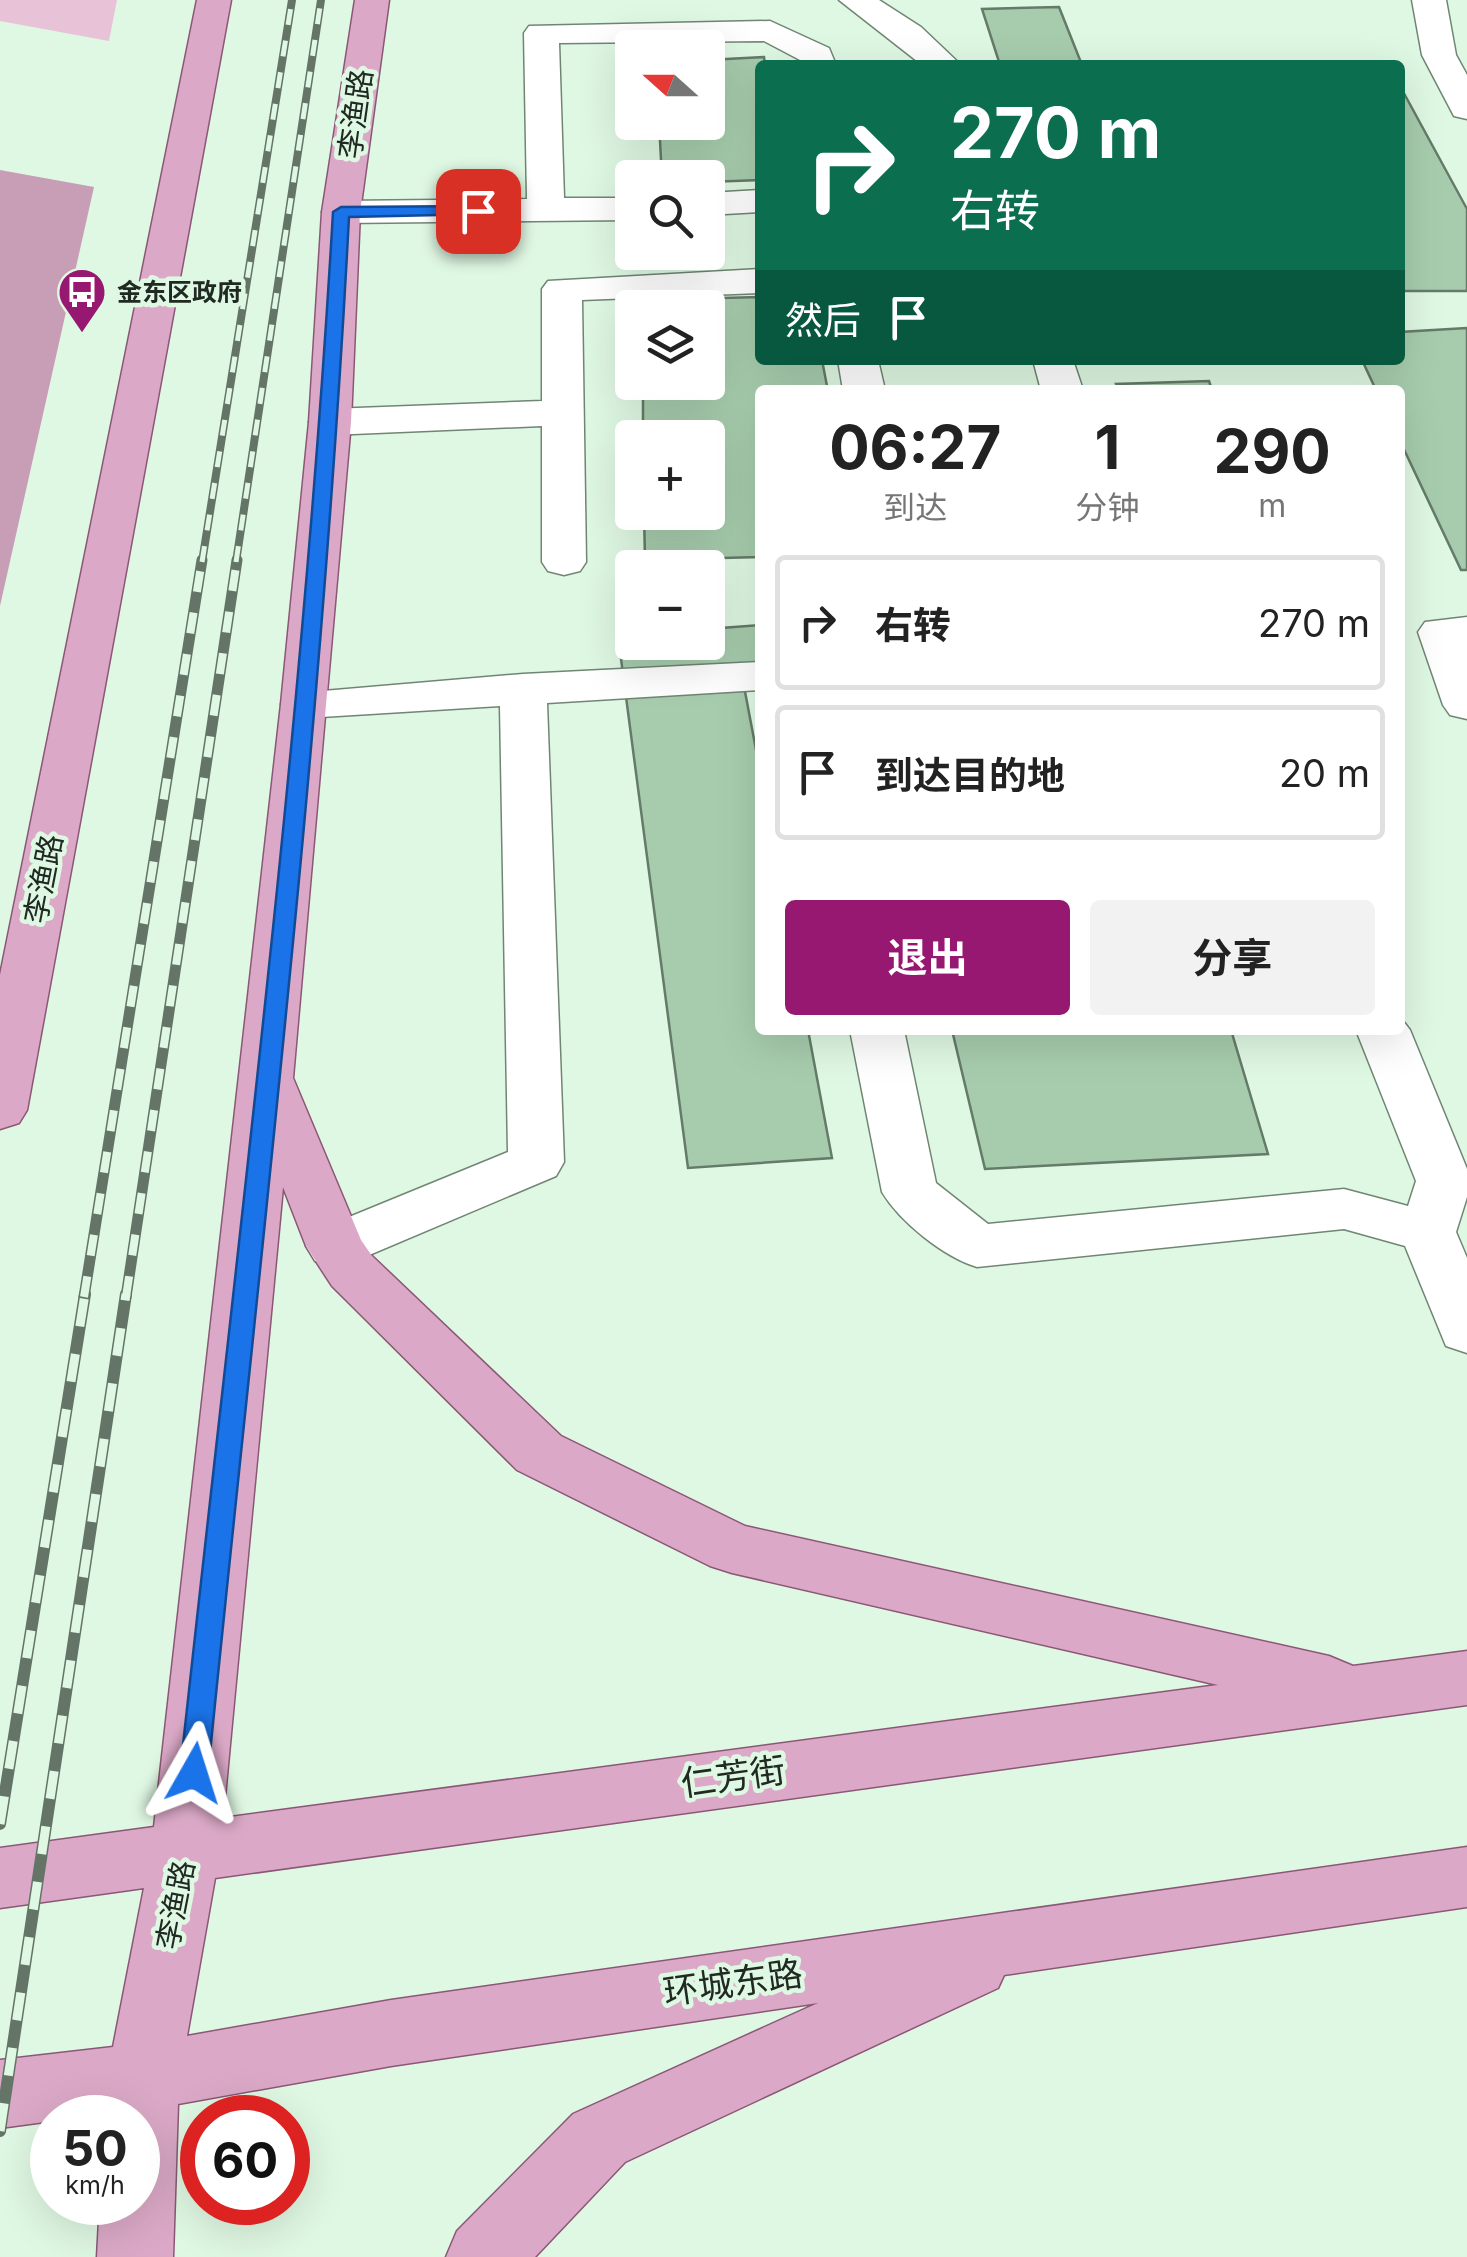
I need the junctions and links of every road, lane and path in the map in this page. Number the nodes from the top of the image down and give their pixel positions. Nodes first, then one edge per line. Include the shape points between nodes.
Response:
1 (214, 0) edge
2 (372, 0) edge
3 (856, 0) edge
4 (1443, 13) edge
5 (818, 60) edge
6 (937, 60) edge
7 (1467, 108) edge
8 (755, 201) edge
9 (725, 203) edge
10 (546, 210) junction
11 (615, 210) edge
12 (341, 212) junction
13 (755, 281) edge
14 (560, 412) junction
15 (330, 422) junction
16 (564, 562) dead end
17 (1467, 631) edge
18 (755, 676) edge
19 (524, 688) junction
20 (305, 704) junction
21 (1467, 704) edge
22 (878, 1035) edge
23 (1384, 1035) edge
24 (6, 1064) edge
25 (267, 1079) junction
26 (0, 1110) edge
27 (1428, 1232) junction
28 (334, 1246) junction
29 (1467, 1331) edge
30 (1467, 1678) edge
31 (1366, 1692) junction
32 (186, 1850) junction
33 (1467, 1877) edge
34 (0, 1878) edge
35 (1024, 1941) junction
36 (143, 2077) junction
37 (0, 2094) edge
38 (135, 2257) edge
39 (484, 2257) edge

1 - 24 main road, 李渔路
2 - 12 main road, 李渔路
3 - 6 lane
4 - 7 lane via 1439,55
5 - 10 lane via 770,31 541,33
8 - 9 lane
10 - 11 lane
10 - 12 lane
12 - 15 main road, 李渔路
13 - 14 lane via 562,289
14 - 15 lane
14 - 16 lane
15 - 20 main road, 李渔路
17 - 21 lane via 1441,632
18 - 19 lane
19 - 20 lane
19 - 28 lane via 536,1162
20 - 25 main road, 李渔路
22 - 27 lane via 910,1192 977,1246 1344,1209
23 - 27 lane via 1444,1181
24 - 26 main road, 李渔路
25 - 28 main road
25 - 32 main road, 李渔路
27 - 29 lane
28 - 31 main road via 539,1453 732,1548
30 - 31 main road, 仁芳街
31 - 32 main road, 仁芳街
32 - 34 main road, 仁芳街
32 - 36 main road, 李渔路
33 - 35 main road, 环城东路
35 - 36 main road, 环城东路 via 391,2033
35 - 39 main road via 599,2138
36 - 37 main road, 环城东路
36 - 38 main road, 李渔路

